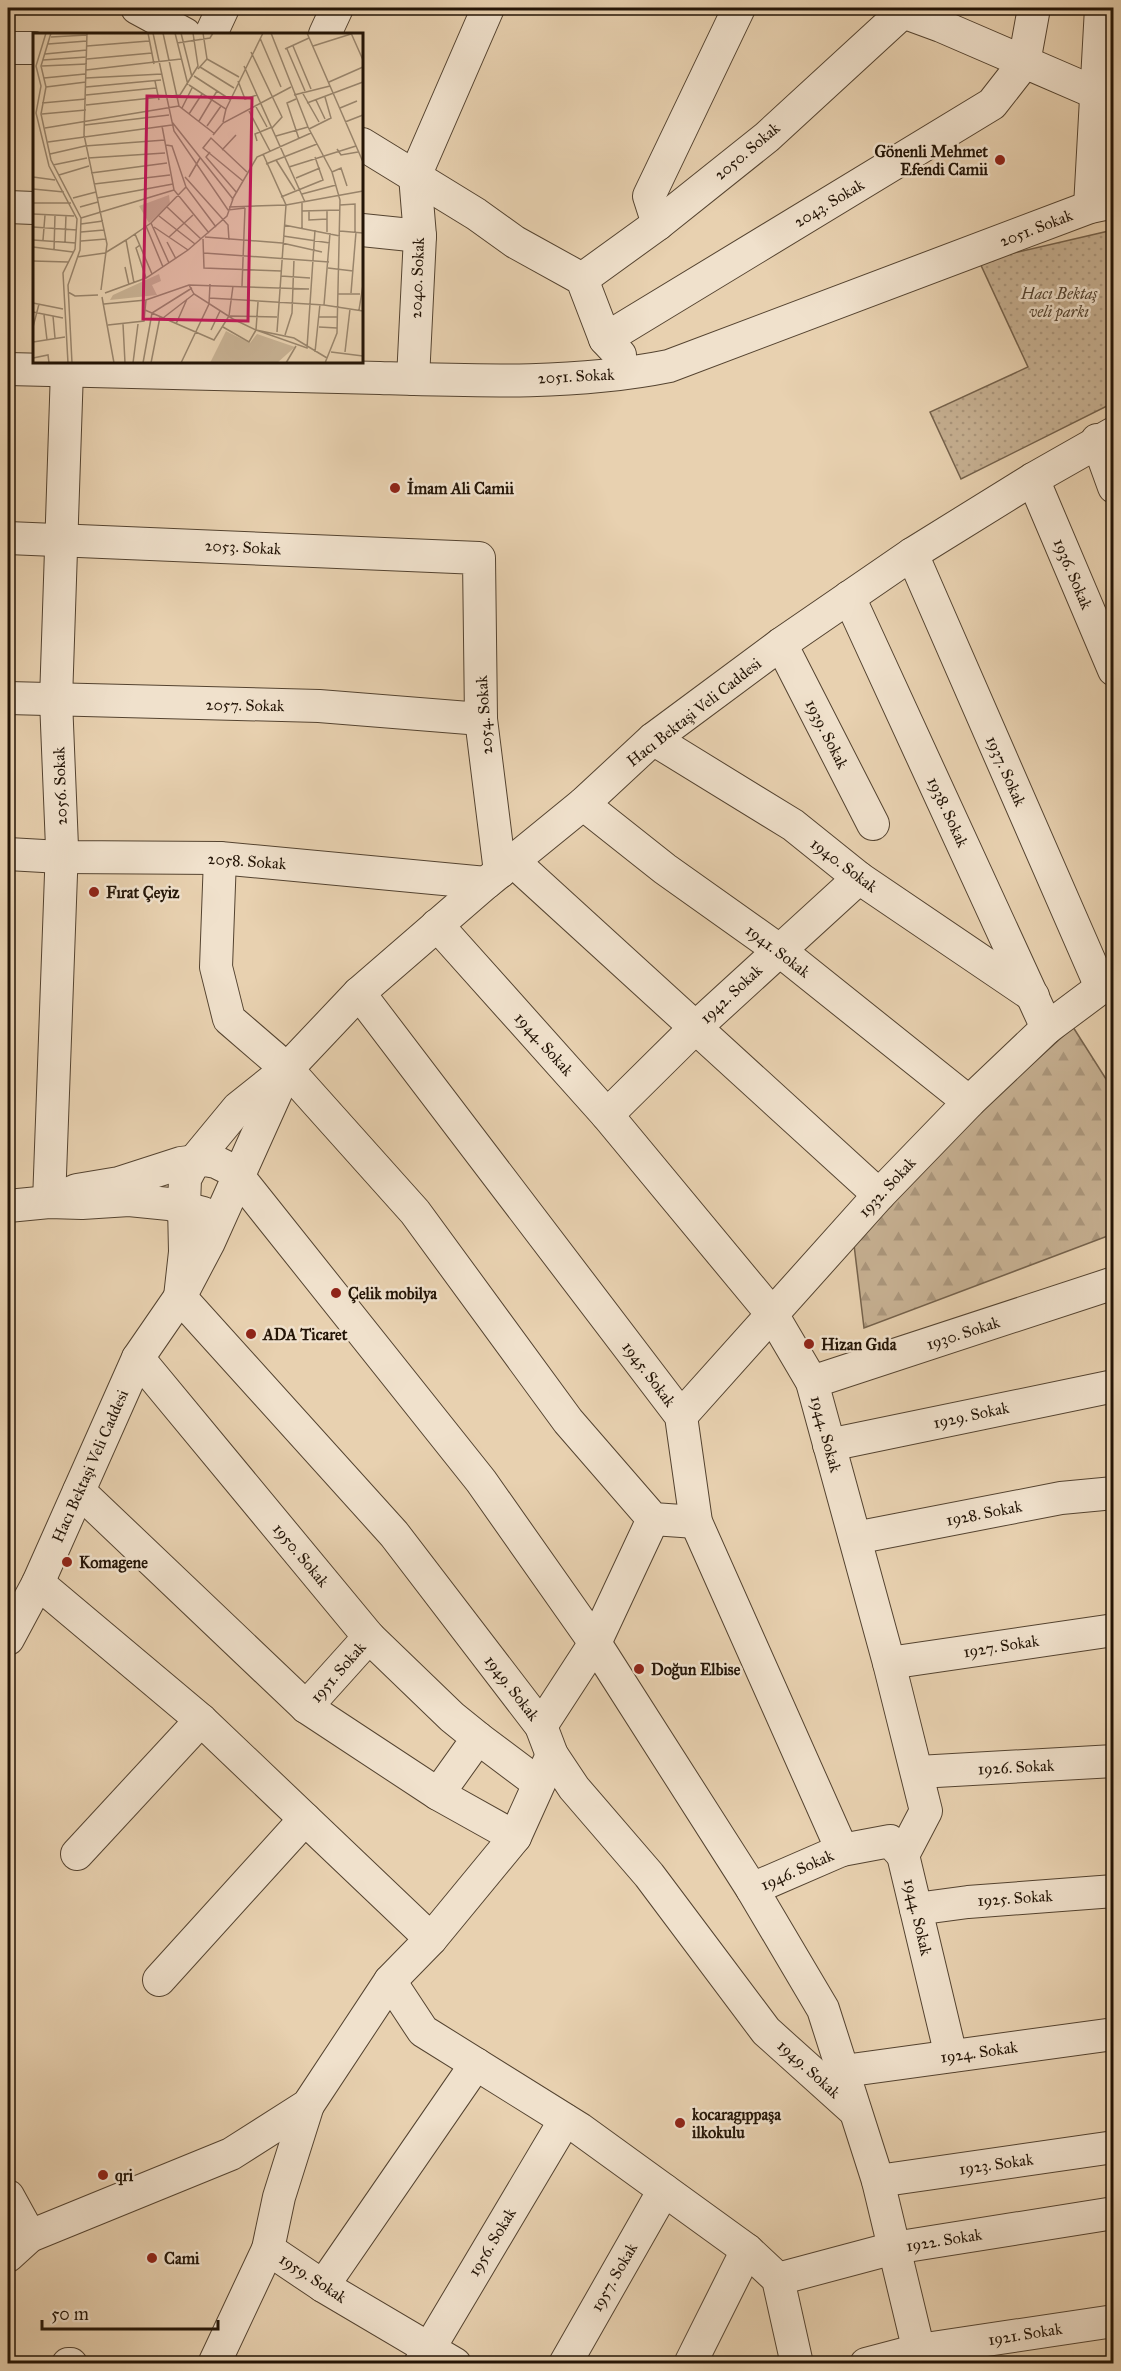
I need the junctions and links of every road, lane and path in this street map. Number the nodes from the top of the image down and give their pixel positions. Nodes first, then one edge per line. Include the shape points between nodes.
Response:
1 (137, 8) edge
2 (223, 8) edge
3 (337, 8) edge
4 (488, 8) edge
5 (739, 8) edge
6 (1034, 8) edge
7 (1101, 8) edge
8 (897, 10) edge
9 (943, 17) edge
10 (183, 33) edge
11 (211, 33) edge
12 (325, 33) edge
13 (8, 48) edge
14 (33, 48) edge
15 (1024, 63) junction
16 (1096, 93) junction
17 (363, 145) edge
18 (415, 176) junction
19 (1102, 205) edge
20 (8, 207) edge
21 (33, 208) edge
22 (658, 224) junction
23 (363, 230) edge
24 (420, 236) junction
25 (582, 279) junction
26 (605, 339) junction
27 (166, 368) edge
28 (8, 369) edge
29 (67, 370) junction
30 (637, 372) junction
31 (412, 379) junction
32 (1105, 437) edge
33 (1033, 478) junction
34 (1113, 487) edge
35 (8, 538) edge
36 (62, 538) junction
37 (912, 554) junction
38 (479, 558) joint
39 (849, 597) junction
40 (781, 644) junction
41 (1113, 670) edge
42 (8, 698) edge
43 (56, 700) junction
44 (481, 719) junction
45 (653, 740) junction
46 (583, 804) junction
47 (873, 824) dead end
48 (8, 854) edge
49 (61, 857) junction
50 (220, 858) junction
51 (500, 872) junction
52 (859, 878) junction
53 (436, 925) junction
54 (778, 950) junction
55 (1107, 983) edge
56 (359, 993) junction
57 (1033, 996) junction
58 (696, 1027) junction
59 (1047, 1028) junction
60 (287, 1069) junction
61 (969, 1102) junction
62 (607, 1115) junction
63 (195, 1160) junction
64 (238, 1178) junction
65 (879, 1195) junction
66 (50, 1202) junction
67 (8, 1206) edge
68 (184, 1208) junction
69 (224, 1209) junction
70 (1113, 1283) edge
71 (180, 1297) junction
72 (772, 1314) junction
73 (138, 1358) junction
74 (812, 1383) junction
75 (1113, 1386) edge
76 (681, 1416) junction
77 (829, 1445) junction
78 (79, 1491) junction
79 (1113, 1493) edge
80 (653, 1519) junction
81 (696, 1522) junction
82 (855, 1538) junction
83 (38, 1583) junction
84 (1113, 1630) edge
85 (369, 1637) junction
86 (8, 1639) edge
87 (595, 1643) junction
88 (890, 1663) junction
89 (306, 1707) junction
90 (201, 1720) junction
91 (541, 1725) junction
92 (478, 1738) junction
93 (552, 1755) junction
94 (1113, 1761) edge
95 (918, 1772) junction
96 (538, 1783) junction
97 (438, 1794) junction
98 (304, 1819) junction
99 (515, 1837) junction
100 (842, 1850) junction
101 (77, 1854) dead end
102 (903, 1855) junction
103 (752, 1889) junction
104 (1113, 1891) edge
105 (916, 1909) junction
106 (431, 1939) junction
107 (159, 1980) dead end
108 (390, 1981) junction
109 (1113, 2034) edge
110 (951, 2055) junction
111 (476, 2064) junction
112 (844, 2071) junction
113 (308, 2105) junction
114 (856, 2111) junction
115 (565, 2120) junction
116 (1113, 2147) edge
117 (231, 2154) junction
118 (878, 2181) junction
119 (664, 2190) junction
120 (8, 2196) edge
121 (279, 2197) junction
122 (1113, 2213) edge
123 (19, 2246) edge
124 (894, 2248) junction
125 (268, 2249) junction
126 (747, 2250) junction
127 (777, 2279) junction
128 (323, 2286) junction
129 (1113, 2320) edge
130 (994, 2351) edge
131 (425, 2356) edge
132 (920, 2357) edge
133 (224, 2360) edge
134 (455, 2364) edge
135 (565, 2364) edge
136 (690, 2364) edge
137 (797, 2364) edge
138 (866, 2364) edge

1 - 10 street
2 - 11 street
3 - 12 street
4 - 18 street
5 - 22 street via 649,196
6 - 15 street, 2043. Sokak
7 - 16 street
8 - 9 street
8 - 22 street, 2050. Sokak via 767,137
9 - 15 street
13 - 14 street
15 - 16 street
15 - 26 street, 2043. Sokak via 992,104
16 - 19 street
17 - 18 street
18 - 24 street, 2040. Sokak
18 - 25 street via 515,242
19 - 30 street, 2051. Sokak via 669,366
20 - 21 street
22 - 25 street, 2050. Sokak
23 - 24 street
24 - 31 street, 2040. Sokak
25 - 26 street
26 - 30 street
27 - 29 street, 2051. Sokak
27 - 31 street, 2051. Sokak
28 - 29 street, 2051. Sokak
29 - 36 street, 2056. Sokak
30 - 31 street, 2051. Sokak via 539,379
32 - 33 street, Hacı Bektaşi Veli Caddesi
32 - 34 street
33 - 37 street, Hacı Bektaşi Veli Caddesi
33 - 41 street, 1936. Sokak
35 - 36 street, 2053. Sokak
36 - 38 street, 2053. Sokak
36 - 43 street, 2056. Sokak
37 - 39 street, Hacı Bektaşi Veli Caddesi
37 - 55 street, 1937. Sokak
38 - 44 street, 2054. Sokak
39 - 40 street, Hacı Bektaşi Veli Caddesi
39 - 57 street, 1938. Sokak
40 - 45 street, Hacı Bektaşi Veli Caddesi
40 - 47 street, 1939. Sokak
42 - 43 street, 2057. Sokak
43 - 44 street, 2057. Sokak via 319,706
43 - 49 street, 2056. Sokak
44 - 51 street, 2054. Sokak
45 - 46 street, Hacı Bektaşi Veli Caddesi
45 - 52 street, 1940. Sokak via 793,825
46 - 51 street, Hacı Bektaşi Veli Caddesi
46 - 54 street, 1941. Sokak
48 - 49 street, 2058. Sokak
49 - 50 street, 2058. Sokak
49 - 66 street, 2056. Sokak
50 - 51 street, 2058. Sokak
50 - 60 street via 216,967 229,1019
51 - 53 street, Hacı Bektaşi Veli Caddesi
51 - 58 street
52 - 54 street, 1942. Sokak
52 - 57 street, 1940. Sokak
53 - 56 street, Hacı Bektaşi Veli Caddesi
53 - 62 street, 1944. Sokak
54 - 58 street, 1942. Sokak
54 - 61 street, 1941. Sokak
55 - 59 street, 1932. Sokak
56 - 60 street, Hacı Bektaşi Veli Caddesi
56 - 76 street, 1945. Sokak
57 - 59 street, 1938. Sokak
58 - 62 street, 1942. Sokak
58 - 65 street
59 - 61 street, 1932. Sokak
60 - 63 street, Hacı Bektaşi Veli Caddesi via 238,1108
60 - 64 street, Hacı Bektaşi Veli Caddesi
60 - 80 street via 415,1212 568,1422
61 - 65 street, 1932. Sokak
62 - 72 street, 1944. Sokak
63 - 64 street via 216,1162
63 - 66 street via 119,1183 77,1190
63 - 68 street, Hacı Bektaşi Veli Caddesi via 185,1179
64 - 69 street, Hacı Bektaşi Veli Caddesi
64 - 87 street via 481,1481
65 - 72 street, 1932. Sokak
66 - 67 street
66 - 68 street via 129,1200
68 - 69 street via 203,1213
68 - 71 street, Hacı Bektaşi Veli Caddesi
69 - 71 street, Hacı Bektaşi Veli Caddesi
70 - 74 street, 1930. Sokak
71 - 73 street, Hacı Bektaşi Veli Caddesi
71 - 91 street, 1949. Sokak via 394,1534
72 - 74 street, 1944. Sokak
72 - 76 street, 1932. Sokak
73 - 78 street, Hacı Bektaşi Veli Caddesi
73 - 85 street, 1950. Sokak
74 - 77 street, 1944. Sokak
75 - 77 street, 1929. Sokak
76 - 81 street, 1945. Sokak
77 - 82 street, 1944. Sokak
78 - 83 street, Hacı Bektaşi Veli Caddesi
78 - 89 street
79 - 82 street, 1928. Sokak via 1061,1498
80 - 81 street
80 - 87 street
81 - 100 street, 1945. Sokak
82 - 88 street, 1944. Sokak
83 - 86 street, Hacı Bektaşi Veli Caddesi
83 - 90 street
84 - 88 street, 1927. Sokak
85 - 89 street, 1951. Sokak
85 - 92 street, 1950. Sokak
87 - 91 street
87 - 103 street
88 - 95 street, 1944. Sokak
89 - 97 street
90 - 98 street
90 - 101 street
91 - 93 street, 1949. Sokak
92 - 96 street, 1950. Sokak
92 - 97 street
93 - 96 street
93 - 114 street, 1949. Sokak via 574,1788 649,1875 766,2031
94 - 95 street, 1926. Sokak
95 - 102 street, 1944. Sokak via 926,1811
96 - 99 street
97 - 99 street
98 - 106 street
98 - 107 street
99 - 106 street
100 - 102 street via 890,1841
100 - 103 street, 1946. Sokak
102 - 105 street, 1944. Sokak
103 - 112 street via 823,2009
104 - 105 street, 1925. Sokak
105 - 110 street, 1944. Sokak
106 - 108 street
108 - 111 street via 423,2031
108 - 113 street
109 - 110 street, 1924. Sokak
110 - 112 street, 1924. Sokak
111 - 115 street
111 - 128 street
112 - 114 street
113 - 117 street
113 - 121 street, 1959. Sokak
114 - 118 street
115 - 119 street
115 - 131 street, 1956. Sokak
116 - 118 street, 1923. Sokak
117 - 121 street via 272,2158 278,2174
117 - 123 street
118 - 124 street
119 - 126 street
119 - 135 street, 1957. Sokak
120 - 123 street
121 - 125 street, 1959. Sokak
122 - 124 street, 1922. Sokak
124 - 127 street, 1922. Sokak
124 - 132 street
125 - 128 street, 1959. Sokak
125 - 133 street
126 - 127 street
126 - 136 street
127 - 137 street
128 - 131 street, 1959. Sokak
129 - 130 street, 1921. Sokak
130 - 132 street, 1921. Sokak
131 - 134 street, 1959. Sokak
132 - 138 street, 1921. Sokak

